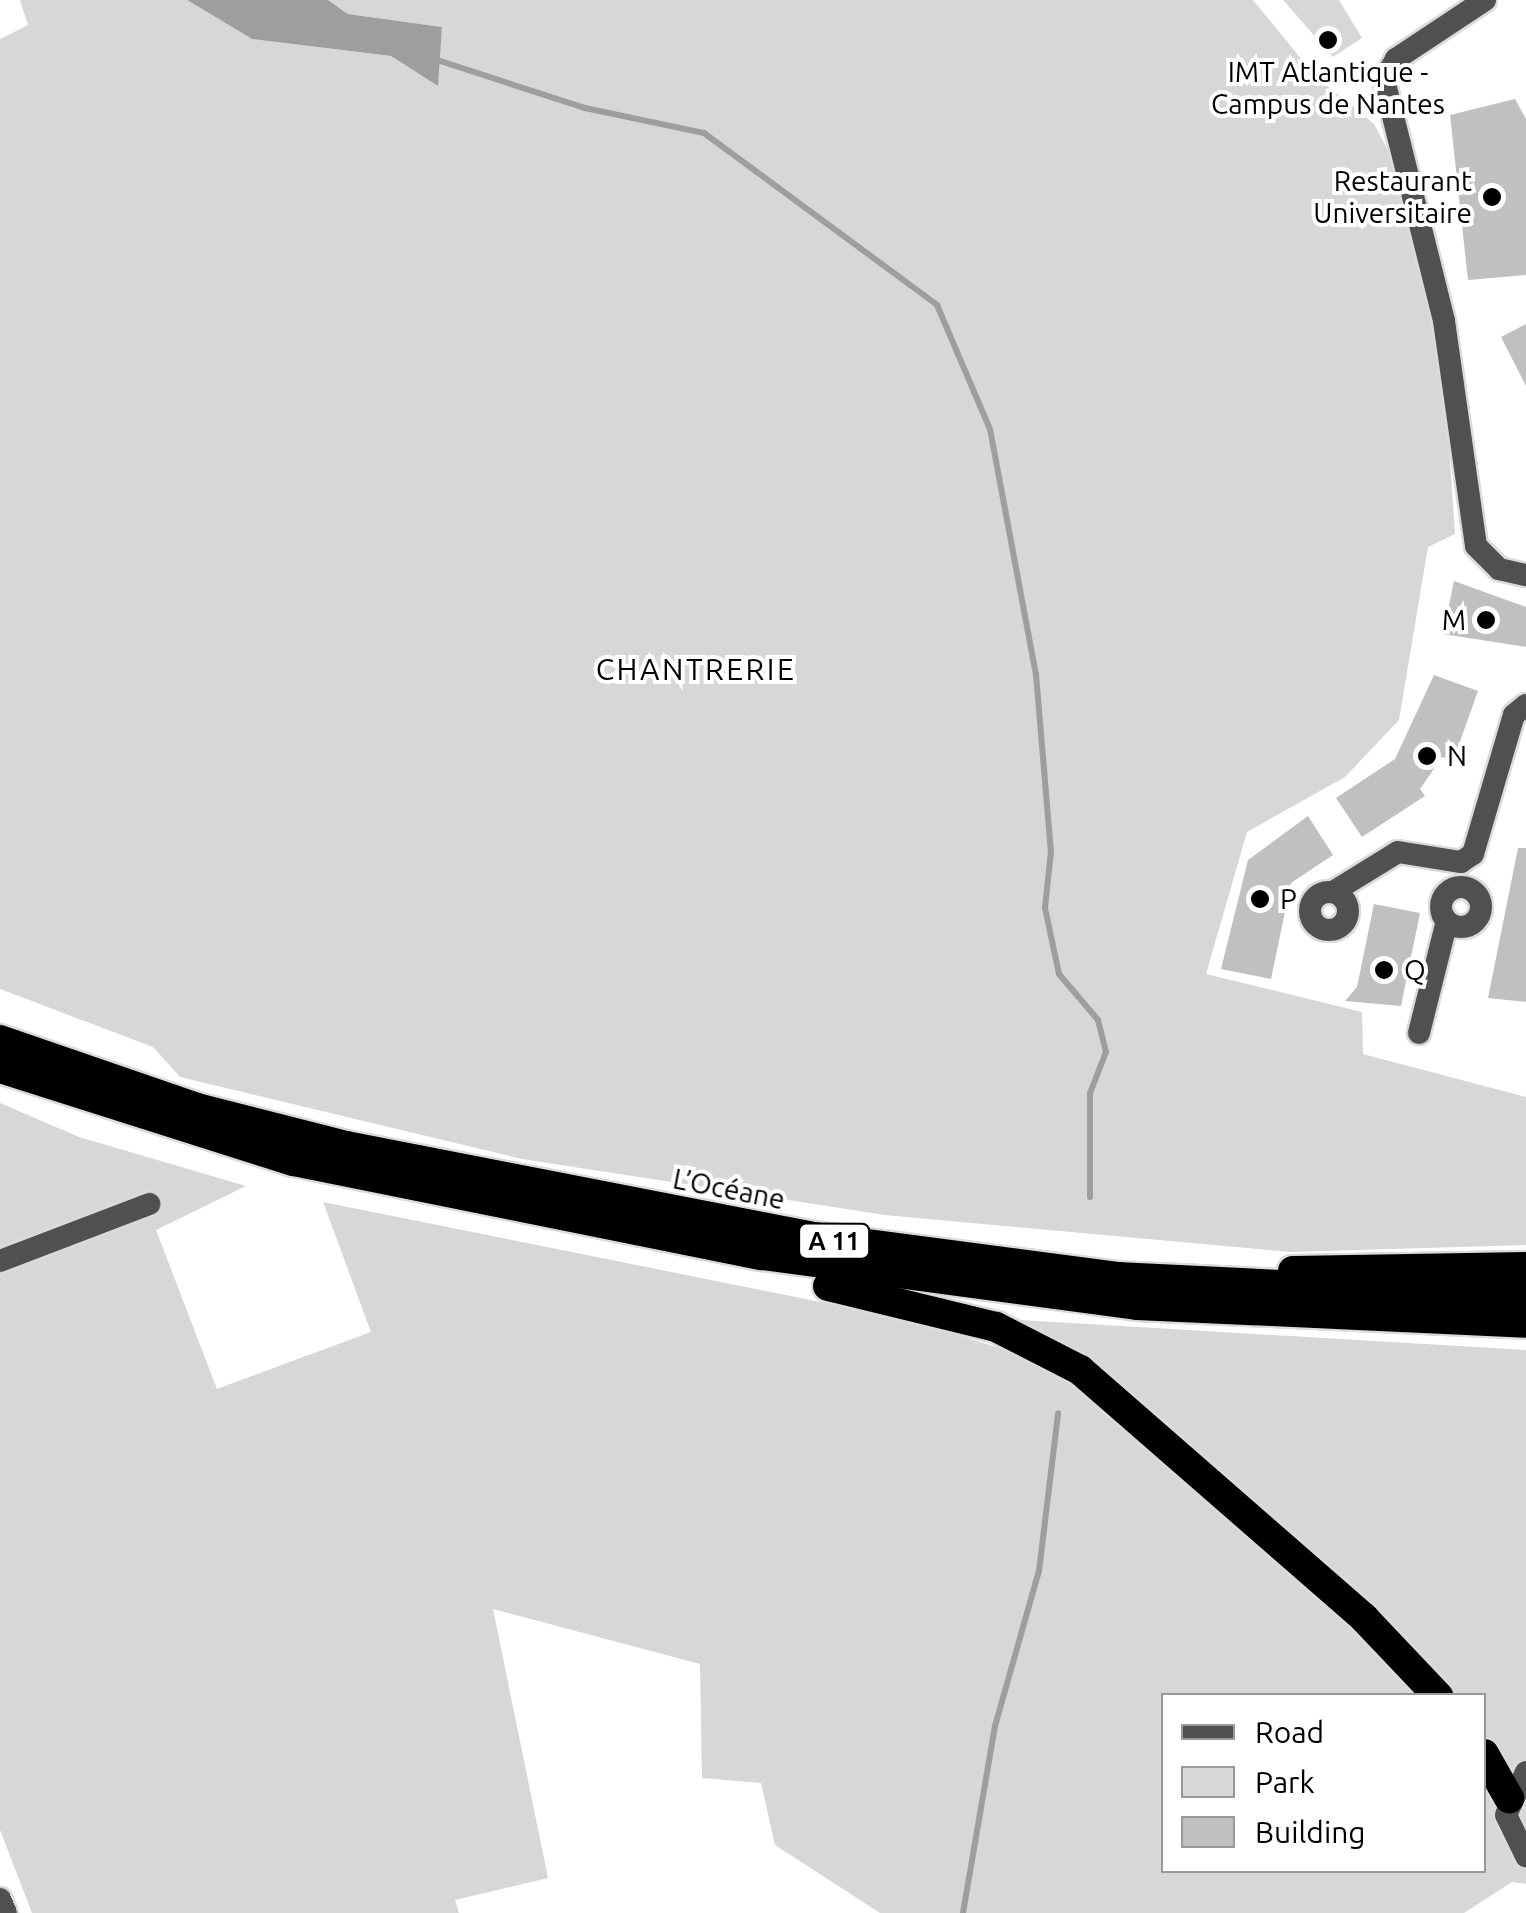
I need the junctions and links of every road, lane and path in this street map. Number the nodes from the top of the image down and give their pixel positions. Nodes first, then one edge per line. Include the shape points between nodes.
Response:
1 (1485, 0) edge
2 (1526, 575) edge
3 (1526, 705) edge
4 (1462, 862) junction
5 (1464, 887) junction
6 (1333, 892) dead end
7 (1447, 921) junction
8 (1420, 1033) dead end
9 (0, 1040) edge
10 (0, 1068) edge
11 (149, 1204) dead end
12 (762, 1255) junction
13 (0, 1261) edge
14 (1526, 1267) edge
15 (1223, 1286) junction
16 (1526, 1296) edge
17 (1526, 1323) edge
18 (1435, 1693) edge
19 (1486, 1758) edge
20 (1526, 1772) edge
21 (1509, 1798) junction
22 (1526, 1856) edge
23 (0, 1899) edge
24 (6, 1913) edge

1 - 2 street via 1396,58 1384,80 1444,321 1476,546 1499,568
3 - 4 street via 1514,715 1484,836
4 - 5 street
4 - 6 street via 1398,852
5 - 7 street via 1443,898
5 - 7 street via 1479,898 1479,916 1464,927
7 - 8 street
9 - 15 highway, L’Océane / A 11 via 197,1108 409,1160 844,1242
10 - 12 highway, A 11 via 294,1161
11 - 13 street
12 - 17 highway, A 11 via 1137,1306
12 - 18 highway via 800,1280 996,1327 1080,1370 1364,1618
14 - 15 highway via 1264,1270
15 - 16 highway, L’Océane / A 11
19 - 21 highway
20 - 21 street
21 - 22 street via 1508,1827
23 - 24 street

